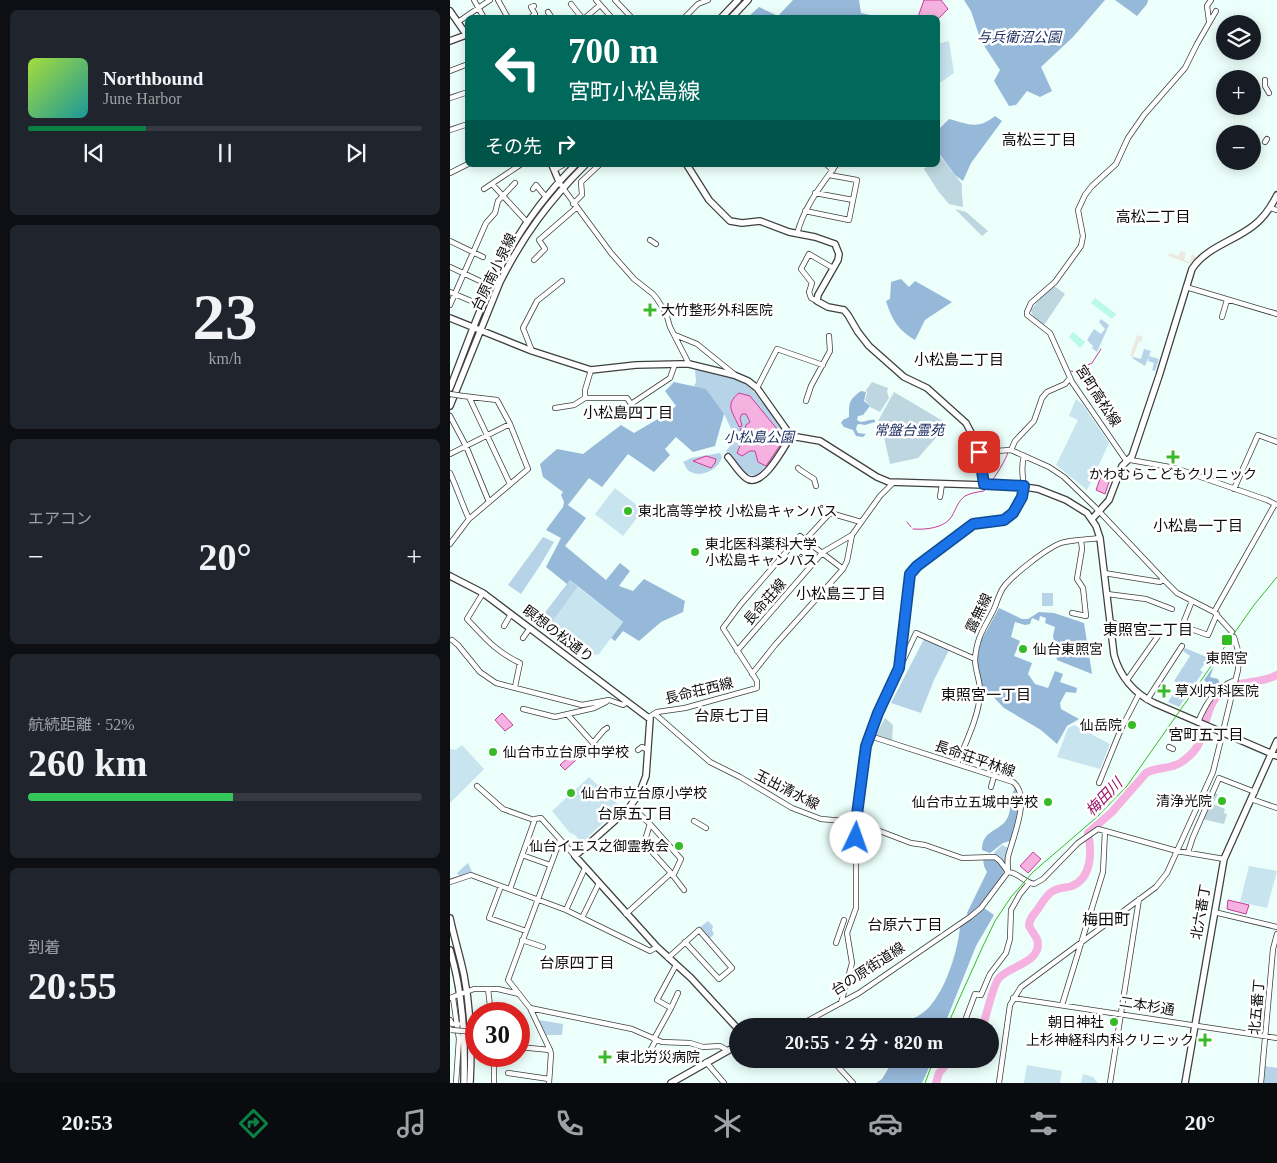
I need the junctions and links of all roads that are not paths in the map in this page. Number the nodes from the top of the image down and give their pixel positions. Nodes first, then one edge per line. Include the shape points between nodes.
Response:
1 (474, 0) edge
2 (490, 0) edge
3 (498, 0) edge
4 (596, 0) edge
5 (615, 0) edge
6 (708, 0) edge
7 (738, 0) edge
8 (748, 0) edge
9 (1210, 0) edge
10 (571, 4) dead end
11 (600, 5) junction
12 (534, 6) dead end
13 (478, 8) junction
14 (450, 11) edge
15 (1216, 11) dead end
16 (548, 12) dead end
17 (468, 15) edge
18 (482, 15) edge
19 (506, 15) edge
20 (534, 15) edge
21 (550, 15) edge
22 (580, 15) edge
23 (587, 15) edge
24 (608, 15) edge
25 (628, 15) edge
26 (687, 15) edge
27 (724, 15) edge
28 (733, 15) edge
29 (465, 17) edge
30 (1210, 21) junction
31 (458, 22) junction
32 (465, 33) edge
33 (465, 37) edge
34 (450, 41) edge
35 (465, 65) edge
36 (450, 71) edge
37 (1265, 80) dead end
38 (465, 93) edge
39 (1269, 93) dead end
40 (450, 98) edge
41 (465, 125) edge
42 (450, 130) edge
43 (465, 166) edge
44 (517, 167) edge
45 (573, 167) edge
46 (583, 167) edge
47 (597, 167) edge
48 (688, 167) edge
49 (829, 167) edge
50 (835, 167) edge
51 (553, 168) edge
52 (833, 170) junction
53 (450, 173) edge
54 (829, 175) junction
55 (559, 182) junction
56 (515, 183) dead end
57 (492, 184) junction
58 (563, 188) junction
59 (484, 189) dead end
60 (533, 189) dead end
61 (815, 193) junction
62 (502, 195) junction
63 (1277, 195) edge
64 (546, 197) junction
65 (853, 200) junction
66 (574, 206) junction
67 (1270, 208) junction
68 (1277, 210) edge
69 (805, 211) junction
70 (527, 222) junction
71 (797, 234) junction
72 (450, 240) edge
73 (650, 240) dead end
74 (656, 244) dead end
75 (472, 252) junction
76 (483, 257) dead end
77 (507, 260) junction
78 (534, 260) dead end
79 (450, 267) edge
80 (833, 268) junction
81 (463, 273) junction
82 (480, 281) dead end
83 (562, 281) dead end
84 (1186, 287) junction
85 (452, 293) edge
86 (1227, 300) junction
87 (817, 301) junction
88 (450, 305) edge
89 (483, 306) junction
90 (1277, 314) edge
91 (1222, 317) dead end
92 (450, 318) edge
93 (474, 329) junction
94 (480, 331) junction
95 (675, 335) junction
96 (829, 336) dead end
97 (532, 352) junction
98 (675, 364) junction
99 (689, 364) junction
100 (823, 365) junction
101 (591, 370) junction
102 (734, 375) junction
103 (1070, 378) junction
104 (450, 388) edge
105 (757, 388) junction
106 (450, 394) edge
107 (466, 397) junction
108 (585, 398) junction
109 (806, 401) dead end
110 (450, 406) edge
111 (555, 408) dead end
112 (450, 416) edge
113 (510, 424) junction
114 (487, 435) junction
115 (792, 436) junction
116 (1277, 442) edge
117 (466, 446) junction
118 (1011, 450) junction
119 (979, 452) junction
120 (450, 454) edge
121 (1024, 456) junction
122 (728, 457) dead end
123 (1128, 460) junction
124 (798, 468) dead end
125 (450, 473) edge
126 (451, 481) edge
127 (893, 483) junction
128 (510, 484) junction
129 (942, 484) junction
130 (984, 484) junction
131 (816, 486) dead end
132 (1024, 486) junction
133 (1234, 489) junction
134 (940, 497) dead end
135 (489, 502) junction
136 (1276, 505) edge
137 (1100, 512) junction
138 (1092, 519) junction
139 (469, 520) junction
140 (860, 522) junction
141 (852, 535) junction
142 (1100, 538) junction
143 (805, 540) junction
144 (1081, 540) junction
145 (450, 544) edge
146 (823, 552) junction
147 (843, 569) junction
148 (1104, 573) junction
149 (450, 576) edge
150 (1163, 580) junction
151 (483, 593) junction
152 (1107, 594) junction
153 (1192, 601) junction
154 (1172, 608) dead end
155 (1072, 613) dead end
156 (1215, 613) junction
157 (512, 614) junction
158 (1110, 622) junction
159 (504, 626) dead end
160 (530, 628) junction
161 (523, 638) dead end
162 (451, 641) edge
163 (1182, 646) dead end
164 (737, 651) junction
165 (975, 659) junction
166 (899, 668) junction
167 (752, 674) junction
168 (1127, 680) junction
169 (1235, 681) junction
170 (515, 687) junction
171 (1139, 694) junction
172 (609, 700) junction
173 (1148, 700) junction
174 (627, 702) junction
175 (523, 709) dead end
176 (655, 714) junction
177 (568, 715) junction
178 (648, 717) junction
179 (1198, 722) junction
180 (607, 728) dead end
181 (1224, 732) junction
182 (870, 734) junction
183 (1277, 741) edge
184 (638, 750) dead end
185 (648, 750) junction
186 (1274, 755) edge
187 (957, 764) junction
188 (994, 776) junction
189 (1099, 783) dead end
190 (477, 786) dead end
191 (991, 787) dead end
192 (1255, 792) junction
193 (1251, 799) junction
194 (631, 806) junction
195 (1277, 808) edge
196 (534, 820) junction
197 (694, 821) dead end
198 (856, 822) junction
199 (650, 824) junction
200 (706, 828) dead end
201 (1105, 831) junction
202 (560, 840) junction
203 (1177, 851) junction
204 (1188, 852) junction
205 (522, 855) junction
206 (575, 856) junction
207 (1224, 859) junction
208 (550, 865) junction
209 (585, 868) junction
210 (1008, 872) junction
211 (672, 875) junction
212 (450, 882) edge
213 (1029, 883) junction
214 (599, 884) junction
215 (501, 886) junction
216 (510, 889) junction
217 (684, 890) dead end
218 (538, 899) junction
219 (1139, 899) junction
220 (566, 910) junction
221 (1214, 912) junction
222 (626, 914) junction
223 (450, 918) edge
224 (582, 918) junction
225 (844, 920) dead end
226 (1277, 927) edge
227 (840, 930) junction
228 (526, 931) junction
229 (848, 933) junction
230 (1277, 934) edge
231 (522, 940) junction
232 (685, 942) junction
233 (1081, 942) junction
234 (836, 943) dead end
235 (543, 947) dead end
236 (657, 947) junction
237 (450, 950) edge
238 (668, 958) junction
239 (676, 964) junction
240 (453, 970) edge
241 (488, 989) junction
242 (467, 991) junction
243 (460, 993) junction
244 (678, 993) dead end
245 (519, 994) junction
246 (452, 998) edge
247 (1013, 998) junction
248 (490, 1002) edge
249 (525, 1002) edge
250 (840, 1003) junction
251 (1062, 1005) junction
252 (530, 1008) joint
253 (671, 1008) junction
254 (1120, 1014) junction
255 (813, 1018) edge
256 (967, 1018) edge
257 (729, 1019) edge
258 (450, 1020) edge
259 (458, 1024) junction
260 (1194, 1025) junction
261 (450, 1030) edge
262 (465, 1031) edge
263 (1265, 1037) junction
264 (1277, 1038) edge
265 (655, 1040) junction
266 (530, 1048) edge
267 (550, 1050) junction
268 (727, 1050) joint
269 (647, 1056) dead end
270 (706, 1062) junction
271 (494, 1067) edge
272 (840, 1068) edge
273 (508, 1073) dead end
274 (549, 1081) edge
275 (721, 1082) edge
276 (456, 1083) edge
277 (464, 1083) edge
278 (470, 1083) edge
279 (494, 1083) edge
280 (671, 1083) edge
281 (854, 1083) edge
282 (999, 1083) edge
283 (1110, 1083) edge
284 (1185, 1083) edge
285 (1261, 1083) edge

1 - 13 street
2 - 13 street
3 - 19 street
4 - 11 street
5 - 25 street
6 - 26 street via 698,4
7 - 27 street
8 - 28 street
9 - 30 street via 1207,6
10 - 22 street
11 - 23 street
11 - 24 street
12 - 20 street via 531,7
13 - 17 street
13 - 18 street
14 - 31 street
15 - 30 street
16 - 21 street
29 - 31 street
30 - 103 street, 宮町高松線 via 1185,68 1144,115 1116,164 1085,195 1078,210 1083,236 1081,246 1054,282 1028,308 1027,316 1050,333
31 - 32 street
33 - 34 street
35 - 36 street
37 - 39 street
38 - 40 street
41 - 42 street
43 - 53 street
44 - 57 street
45 - 55 street, 台原南小泉線
46 - 58 street, 台原南小泉線
47 - 66 street via 581,182 582,195
48 - 71 street via 709,200 730,221 760,221
49 - 52 street
50 - 52 street
51 - 55 street
52 - 54 street
54 - 61 street
54 - 65 street via 857,180
55 - 58 street
55 - 64 street, 台原南小泉線
56 - 62 street
57 - 59 street
57 - 62 street
58 - 66 street
58 - 77 street, 台原南小泉線
60 - 64 street via 536,185
61 - 65 street
61 - 69 street
62 - 70 street
62 - 75 street
63 - 67 street
64 - 70 street, 台原南小泉線
65 - 69 street via 849,220
66 - 78 street via 539,240 545,249
66 - 95 street via 634,279 653,294
67 - 68 street
67 - 84 street via 1253,226 1201,258 1192,269
69 - 71 street
70 - 77 street, 台原南小泉線
71 - 80 street via 835,244 839,254
72 - 75 street
73 - 74 street
75 - 76 street
75 - 81 street
77 - 89 street, 台原南小泉線
77 - 94 street, 台原南小泉線
79 - 81 street
80 - 87 street
80 - 87 street via 809,254 801,269 812,283 811,298
81 - 82 street
81 - 85 street
83 - 97 street via 536,300 523,328
84 - 86 street
84 - 123 street via 1151,400
85 - 88 street
85 - 89 street
86 - 90 street
86 - 91 street
87 - 119 street via 844,310 874,351 904,377 927,388 955,411 969,427
89 - 93 street, 台原南小泉線
92 - 93 street
93 - 94 street
93 - 104 street, 台原南小泉線
94 - 97 street
94 - 110 street, 台原南小泉線
95 - 99 street
95 - 102 street via 697,344
96 - 100 street via 830,351
97 - 101 street
98 - 99 street
98 - 101 street
98 - 108 street via 670,378 631,404 627,398
99 - 102 street
100 - 105 street via 777,349
100 - 109 street
101 - 108 street
102 - 105 street
103 - 118 street via 1042,398 1034,421 1014,441
103 - 123 street, 宮町高松線
105 - 115 street
106 - 107 street, bridge
107 - 113 street via 497,400
107 - 114 street
108 - 111 street via 574,405
112 - 117 street
113 - 114 street
113 - 128 street via 528,469
114 - 117 street
114 - 128 street
115 - 122 street via 764,476 755,480 746,479
115 - 127 street via 820,441 877,477
116 - 133 street via 1258,435
117 - 120 street
117 - 135 street
118 - 119 street
118 - 121 street
119 - 130 street
121 - 132 street
121 - 137 street via 1064,476
123 - 133 street via 1175,468
123 - 137 street
124 - 131 street via 814,479
125 - 126 street
126 - 139 street via 458,489
127 - 129 street
127 - 140 street, 長命荘線
128 - 135 street
129 - 130 street
129 - 134 street
130 - 132 street
132 - 138 street via 1066,500 1080,507
132 - 166 street via 1013,513 1004,520 973,524 913,570 909,579
133 - 136 street
135 - 139 street
136 - 156 street
137 - 138 street
137 - 150 street
138 - 142 street
139 - 145 street
140 - 141 street, 長命荘線
140 - 143 street via 830,514
141 - 146 street, 長命荘線
141 - 147 street
142 - 144 street
142 - 148 street
143 - 146 street
143 - 164 street via 800,536 723,628
144 - 155 street via 1077,580 1083,588 1086,616
144 - 165 street, 露無線 via 1061,543 1037,558 1004,588 979,635
146 - 147 street
146 - 164 street, 長命荘線
147 - 167 street
148 - 150 street
148 - 152 street
149 - 151 street, 瞑想の松通り
150 - 153 street
151 - 157 street, 瞑想の松通り
151 - 170 street via 467,619 494,648 520,663
152 - 154 street via 1146,599
152 - 158 street
153 - 156 street
153 - 156 street via 1182,626 1208,636
156 - 169 street via 1233,634 1239,654
157 - 159 street
157 - 160 street, 瞑想の松通り
158 - 168 street via 1114,655
158 - 168 street via 1158,636
160 - 161 street
160 - 174 street, 瞑想の松通り
162 - 170 street via 480,672 496,683
163 - 173 street
164 - 167 street
165 - 166 street via 916,633
165 - 187 street via 979,701
166 - 182 street
167 - 176 street, 長命荘西線 via 757,681 756,688
168 - 171 street
169 - 179 street via 1214,694
169 - 181 street
170 - 172 street via 582,705
171 - 173 street
171 - 189 street
172 - 174 street via 623,705
172 - 177 street
173 - 179 street
174 - 178 street, 瞑想の松通り
175 - 177 street via 555,717
176 - 178 street, 長命荘西線
176 - 198 street, 玉出清水線 via 710,762 792,808 826,820
177 - 180 street via 593,743
178 - 185 street via 651,722
179 - 181 street
181 - 186 street
181 - 203 street via 1214,772
182 - 187 street, 長命荘平林線
182 - 198 street
183 - 186 street, 北六番丁
184 - 185 street via 642,747
185 - 194 street via 643,785
186 - 192 street, 北六番丁
187 - 188 street, 長命荘平林線
188 - 191 street
188 - 210 street, 長命荘平林線 via 1014,782 1020,792 1020,812 1008,858
190 - 196 street via 503,809
192 - 193 street, 北六番丁
192 - 204 street via 1219,778
193 - 195 street
193 - 207 street, 北六番丁
194 - 199 street
194 - 206 street
196 - 202 street via 541,818
196 - 205 street
197 - 200 street
198 - 210 street, 玉出清水線 via 962,858 995,857
198 - 229 street via 856,908
199 - 211 street via 644,843
199 - 211 street via 681,859
201 - 203 street
201 - 213 street via 1098,829 1078,843 1044,879
201 - 233 street via 1103,872
202 - 206 street
202 - 208 street
203 - 204 street
203 - 219 street via 1156,887
204 - 207 street
205 - 208 street
205 - 216 street
206 - 209 street
207 - 221 street, 北六番丁
208 - 218 street
209 - 214 street
209 - 220 street
210 - 213 street
210 - 250 street, 台の原街道線 via 981,908 970,917
211 - 217 street
211 - 222 street
212 - 215 street via 471,876
213 - 256 street via 1011,910 1006,953 990,974 981,995 975,994
214 - 222 street
214 - 224 street
215 - 216 street
215 - 228 street via 489,918
216 - 218 street
218 - 220 street
218 - 228 street
219 - 233 street
219 - 254 street
220 - 224 street
221 - 226 street
221 - 260 street, 北六番丁
222 - 236 street
223 - 242 street
224 - 236 street via 650,951
225 - 227 street
227 - 229 street
227 - 234 street
228 - 231 street
229 - 250 street via 852,963
230 - 263 street, 北五番丁
231 - 235 street
231 - 245 street via 508,980
232 - 232 street via 719,979 732,968 699,930
232 - 238 street
233 - 247 street via 1026,982
233 - 251 street
236 - 238 street
237 - 240 street
238 - 239 street
239 - 253 street via 657,1000
239 - 257 street
240 - 243 street
241 - 242 street
241 - 245 street
241 - 248 street
242 - 243 street
242 - 278 street
243 - 246 street
243 - 277 street via 465,1044
244 - 253 street
245 - 249 street
246 - 259 street
247 - 251 street, 二本杉通
247 - 282 street
250 - 255 street, 台の原街道線
251 - 254 street, 二本杉通
252 - 265 street via 632,1029
252 - 267 street
253 - 265 street
254 - 260 street, 二本杉通
254 - 283 street
258 - 259 street via 452,1024
259 - 276 street
260 - 263 street, 二本杉通
260 - 284 street, 北六番丁
261 - 262 street, bridge
263 - 264 street, 二本杉通
263 - 285 street, 北五番丁
265 - 268 street via 720,1046
265 - 269 street
266 - 267 street
267 - 274 street
268 - 270 street
270 - 275 street
270 - 280 street
271 - 279 street
272 - 281 street
273 - 274 street

